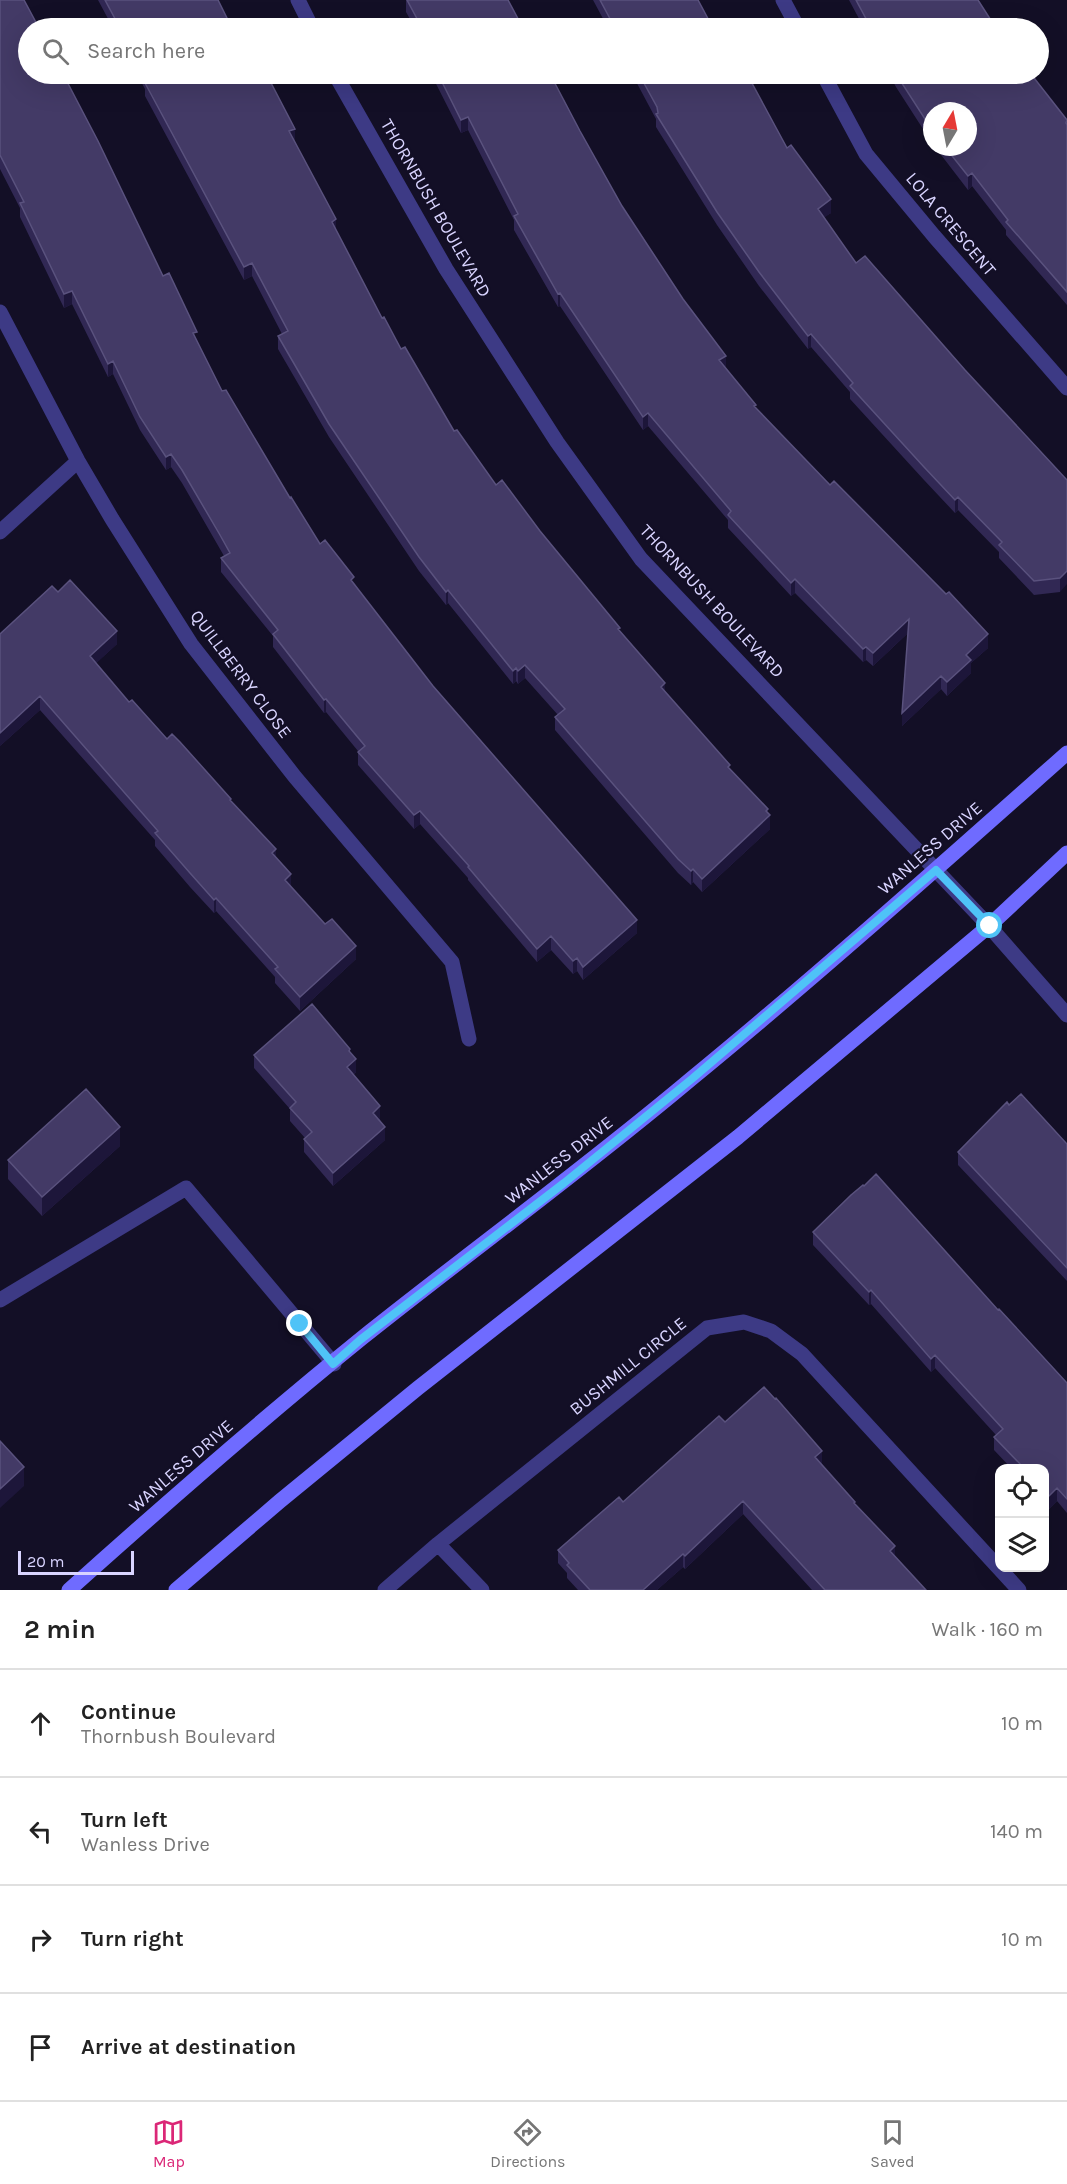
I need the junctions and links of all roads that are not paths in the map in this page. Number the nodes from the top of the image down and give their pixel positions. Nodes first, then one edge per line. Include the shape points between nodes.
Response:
1 (298, 0) edge
2 (783, 0) edge
3 (307, 18) edge
4 (793, 18) edge
5 (341, 84) edge
6 (828, 84) edge
7 (0, 312) edge
8 (1067, 388) edge
9 (78, 461) junction
10 (0, 532) edge
11 (1067, 753) edge
12 (1067, 853) edge
13 (936, 870) junction
14 (990, 926) junction
15 (1067, 1015) edge
16 (469, 1039) dead end
17 (0, 1300) edge
18 (333, 1364) junction
19 (438, 1544) junction
20 (69, 1590) edge
21 (176, 1590) edge
22 (385, 1590) edge
23 (482, 1590) edge
24 (1019, 1590) edge

1 - 3 street
2 - 4 street
5 - 13 street, THORNBUSH BOULEVARD via 446,269 557,442 641,559
6 - 8 street, LOLA CRESCENT via 866,154
7 - 9 street, QUILLBERRY CLOSE
9 - 10 street
9 - 16 street, QUILLBERRY CLOSE via 191,644 295,777 452,962
11 - 13 main road, WANLESS DRIVE
12 - 14 main road
13 - 14 street, THORNBUSH BOULEVARD
13 - 18 main road, WANLESS DRIVE via 684,1086
14 - 15 street, THORNBUSH BOULEVARD
14 - 21 main road via 738,1137 418,1388
17 - 18 street via 186,1188
18 - 20 main road, WANLESS DRIVE
19 - 22 street, BUSHMILL CIRCLE
19 - 23 street
19 - 24 street, BUSHMILL CIRCLE via 707,1328 744,1322 771,1331 802,1354

